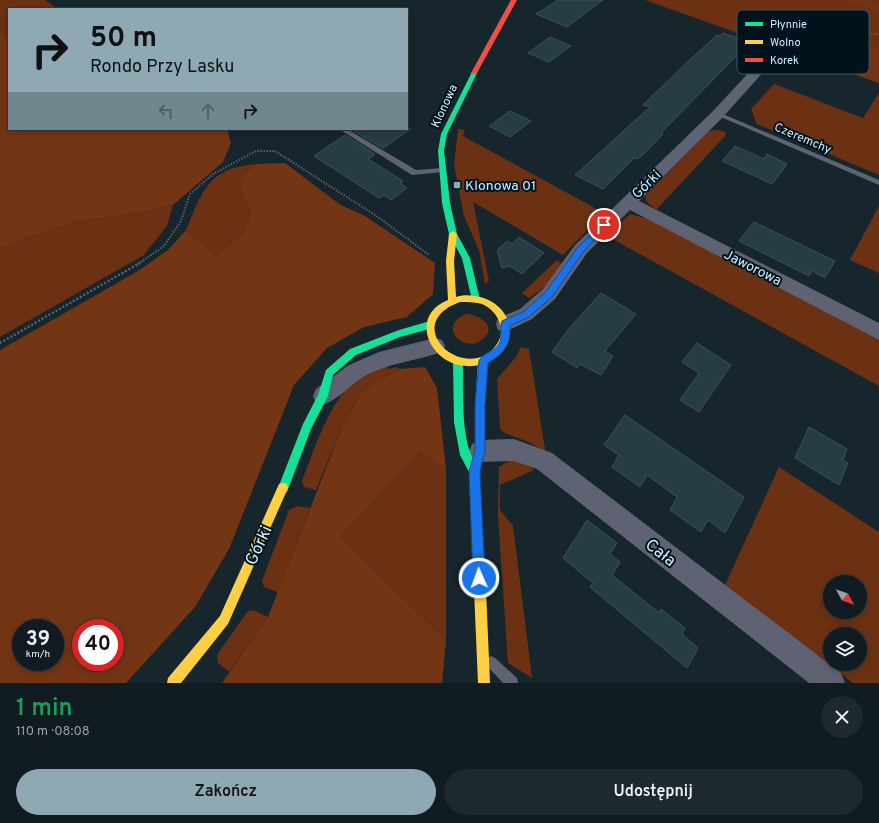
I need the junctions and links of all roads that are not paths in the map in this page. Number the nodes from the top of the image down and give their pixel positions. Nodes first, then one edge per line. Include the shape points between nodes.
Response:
1 (514, 0) edge
2 (754, 74) edge
3 (718, 114) junction
4 (344, 130) dead end
5 (443, 170) junction
6 (879, 183) edge
7 (628, 202) junction
8 (453, 234) junction
9 (452, 300) junction
10 (476, 300) junction
11 (505, 324) junction
12 (430, 326) junction
13 (879, 332) edge
14 (435, 346) junction
15 (483, 361) junction
16 (458, 362) junction
17 (323, 396) junction
18 (477, 461) junction
19 (482, 655) junction
20 (173, 683) edge
21 (484, 683) edge
22 (512, 683) edge
23 (831, 683) edge

1 - 5 street, Klonowa via 444,134 441,151
2 - 3 street, Górki
3 - 6 lane, Czeremchy
3 - 7 street, Górki
4 - 5 lane via 416,173
5 - 8 street, Klonowa via 446,203
7 - 11 street, Górki via 581,249 549,294 526,314
7 - 13 street, Jaworowa
8 - 9 street, Klonowa via 450,261
8 - 10 street, Klonowa via 466,258
9 - 10 street
9 - 12 street via 433,316
10 - 11 street via 493,307
11 - 15 street via 506,335 503,345 496,354
12 - 14 street via 430,335
12 - 17 street, Górki via 399,334 353,352 329,373
14 - 16 street via 440,353
14 - 17 street, Górki via 379,361 356,371
15 - 16 street
15 - 18 street
16 - 18 street via 459,422 465,455
17 - 20 street, Górki via 307,427 279,500 224,620
18 - 19 street
18 - 23 street, Cała via 514,450 544,462
19 - 21 street
19 - 22 lane

